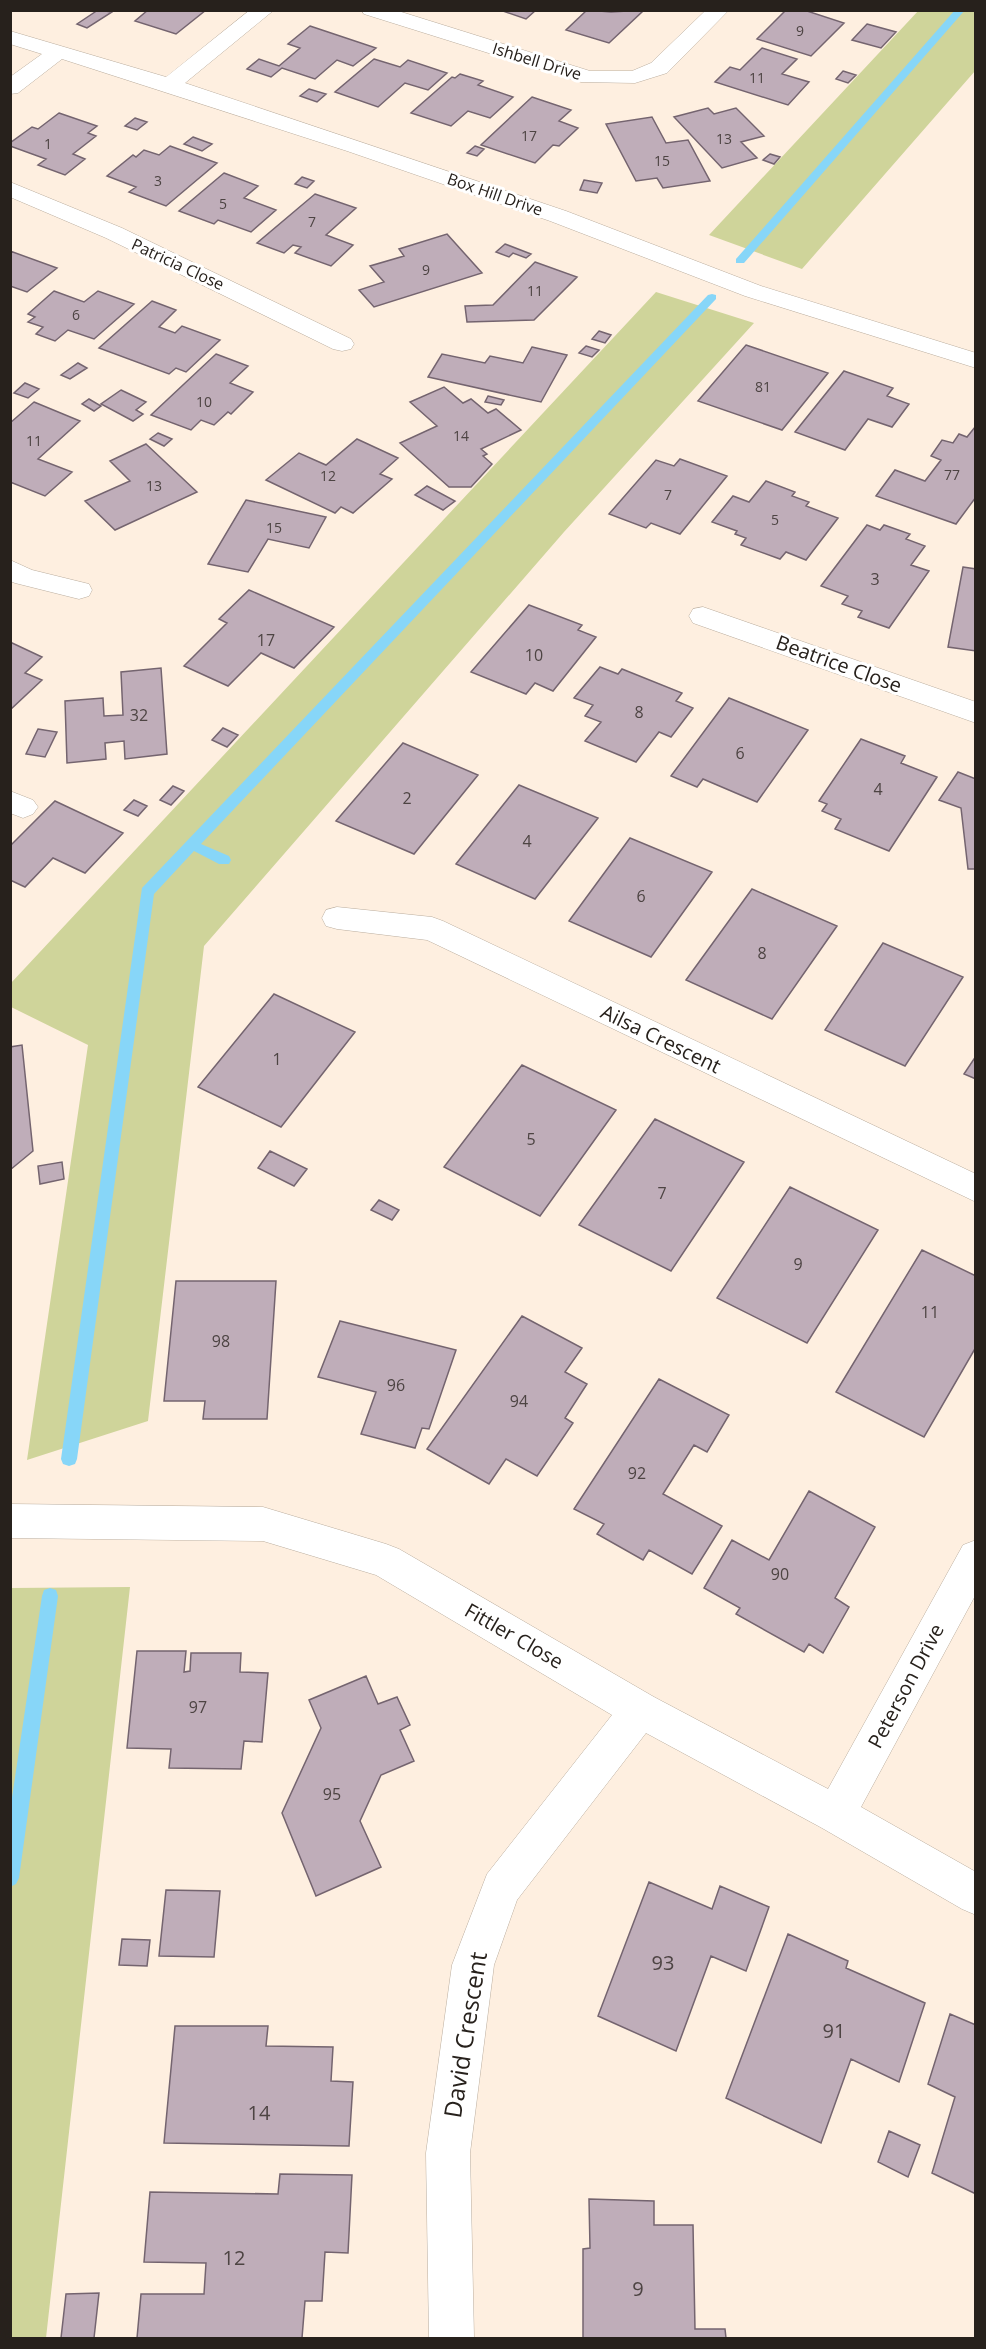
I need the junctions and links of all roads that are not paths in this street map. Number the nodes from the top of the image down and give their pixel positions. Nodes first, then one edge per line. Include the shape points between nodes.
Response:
1 (264, 10) edge
2 (371, 10) edge
3 (719, 10) edge
4 (10, 37) edge
5 (58, 52) junction
6 (169, 85) junction
7 (10, 88) edge
8 (10, 189) edge
9 (342, 344) dead end
10 (975, 361) edge
11 (10, 569) edge
12 (79, 590) dead end
13 (703, 616) dead end
14 (975, 713) edge
15 (337, 918) dead end
16 (975, 1190) edge
17 (10, 1521) edge
18 (975, 1557) edge
19 (640, 1710) junction
20 (836, 1815) junction
21 (975, 1895) edge
22 (451, 2338) edge

1 - 6 street
2 - 3 street, Ishbell Drive via 589,77 635,77 659,68
4 - 5 street, Box Hill Drive
5 - 6 street, Box Hill Drive
5 - 7 street
6 - 10 street, Box Hill Drive via 558,216 753,291
8 - 9 street, Patricia Close via 114,233
11 - 12 street via 24,577
13 - 14 street, Beatrice Close
15 - 16 street, Ailsa Crescent via 432,929
17 - 19 street, Fittler Close via 263,1524 386,1562
18 - 20 street, Peterson Drive
19 - 20 street, Fittler Close
19 - 22 street, David Crescent via 501,1888 472,1965 448,2153
20 - 21 street, Fittler Close

